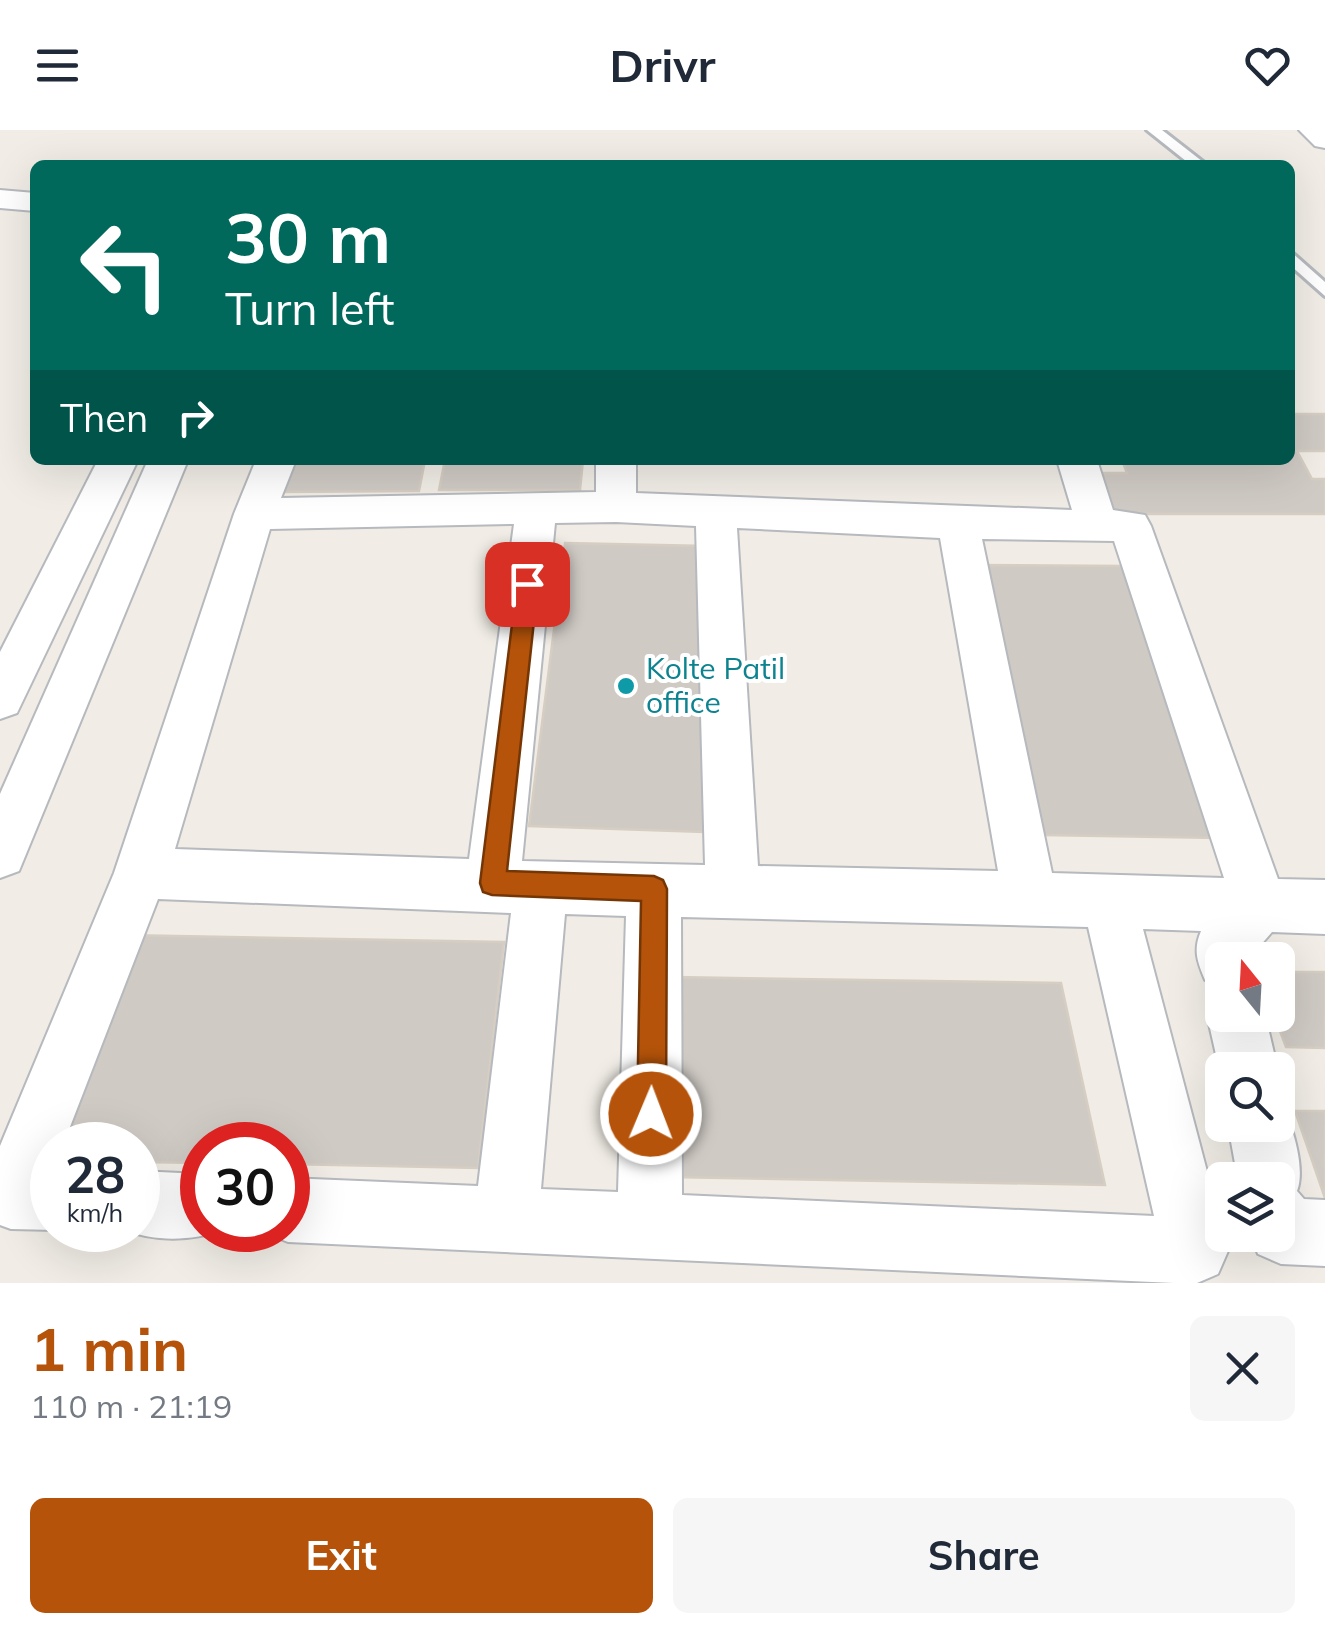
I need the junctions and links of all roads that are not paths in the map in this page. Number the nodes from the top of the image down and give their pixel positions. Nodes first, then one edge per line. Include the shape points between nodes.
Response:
1 (1154, 130) edge
2 (1313, 130) edge
3 (1325, 140) edge
4 (1193, 160) edge
5 (0, 199) edge
6 (30, 202) edge
7 (1295, 261) edge
8 (1325, 291) edge
9 (116, 465) edge
10 (166, 465) edge
11 (274, 465) edge
12 (616, 465) edge
13 (1079, 465) edge
14 (616, 507) junction
15 (536, 510) junction
16 (716, 512) junction
17 (254, 514) junction
18 (958, 523) junction
19 (1098, 527) junction
20 (0, 699) edge
21 (0, 854) edge
22 (141, 872) junction
23 (517, 885) junction
24 (654, 889) junction
25 (733, 890) junction
26 (1030, 898) junction
27 (1110, 902) junction
28 (1260, 906) junction
29 (1325, 906) edge
30 (1226, 942) edge
31 (41, 1122) edge
32 (30, 1150) edge
33 (30, 1198) edge
34 (310, 1211) edge
35 (506, 1220) junction
36 (650, 1226) junction
37 (1295, 1232) edge
38 (1325, 1233) edge

1 - 4 lane
2 - 3 street
5 - 6 street
7 - 8 lane
9 - 20 street
10 - 21 street
11 - 17 street
12 - 14 street
13 - 19 street
14 - 15 street
14 - 16 street
15 - 17 street
15 - 23 street
16 - 18 street
16 - 25 street
17 - 22 street
18 - 19 street
18 - 26 street
19 - 28 street via 1130,526
22 - 23 street
22 - 31 street
23 - 24 street
23 - 35 street
24 - 25 street
24 - 36 street
25 - 26 street
26 - 27 street
27 - 28 street
27 - 36 street via 1195,1251
28 - 29 street
28 - 30 street
32 - 33 street via 11,1197
34 - 35 street
35 - 36 street
37 - 38 street

